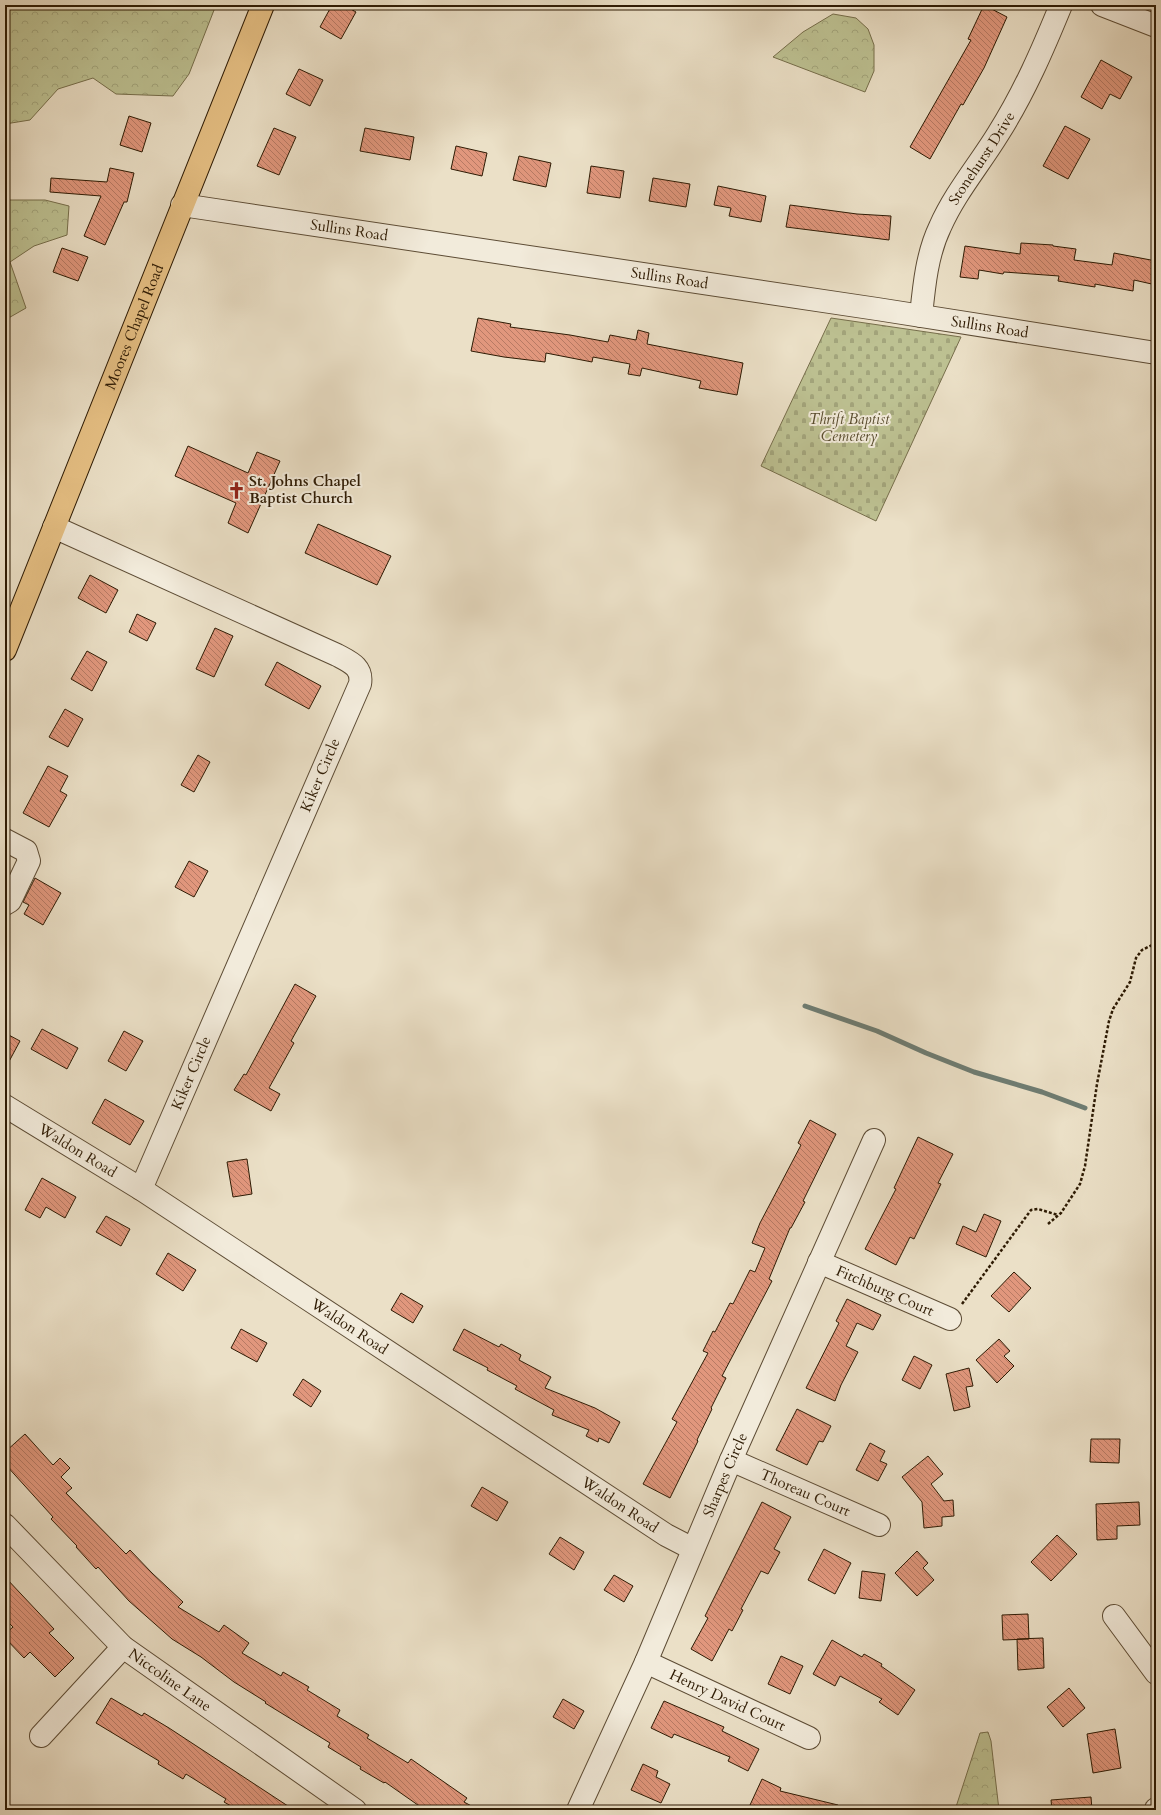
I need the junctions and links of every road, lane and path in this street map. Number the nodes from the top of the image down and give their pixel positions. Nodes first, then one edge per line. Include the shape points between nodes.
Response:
1 (263, 5) edge
2 (1061, 5) edge
3 (1102, 5) edge
4 (1156, 26) edge
5 (182, 205) junction
6 (921, 316) junction
7 (1156, 353) edge
8 (54, 527) junction
9 (5, 650) edge
10 (5, 840) edge
11 (5, 904) edge
12 (1156, 946) edge
13 (5, 1106) edge
14 (874, 1140) dead end
15 (141, 1189) junction
16 (1059, 1215) junction
17 (1048, 1224) dead end
18 (819, 1262) junction
19 (964, 1301) dead end
20 (950, 1319) dead end
21 (731, 1460) junction
22 (5, 1525) edge
23 (879, 1526) dead end
24 (693, 1549) junction
25 (1114, 1616) dead end
26 (123, 1647) junction
27 (646, 1662) junction
28 (1156, 1673) edge
29 (41, 1736) dead end
30 (809, 1738) dead end
31 (341, 1806) edge
32 (578, 1810) edge

1 - 5 main road, Moores Chapel Road
2 - 6 street, Stonehurst Drive via 1020,96 939,227 931,251
3 - 4 street
5 - 6 street, Sullins Road
5 - 8 main road, Moores Chapel Road
6 - 7 street, Sullins Road
8 - 9 main road, Moores Chapel Road
8 - 15 street, Kiker Circle via 338,655 356,666 360,673 360,684
10 - 11 street via 26,850 29,861 10,901
12 - 16 path via 1152,945 1142,950 1136,958 1130,982 1113,1009 1097,1084 1085,1166 1080,1184
13 - 15 street, Waldon Road
14 - 18 street, Sharpes Circle
15 - 24 street, Waldon Road via 666,1535
16 - 17 path
16 - 19 path via 1038,1209 1031,1210
18 - 20 street, Fitchburg Court
18 - 21 street, Sharpes Circle
21 - 23 street, Thoreau Court
21 - 24 street, Sharpes Circle
22 - 26 street, Niccoline Lane
24 - 27 street, Sharpes Circle
25 - 28 street
26 - 29 street
26 - 31 street, Niccoline Lane
27 - 30 street, Henry David Court
27 - 32 street, Sharpes Circle

